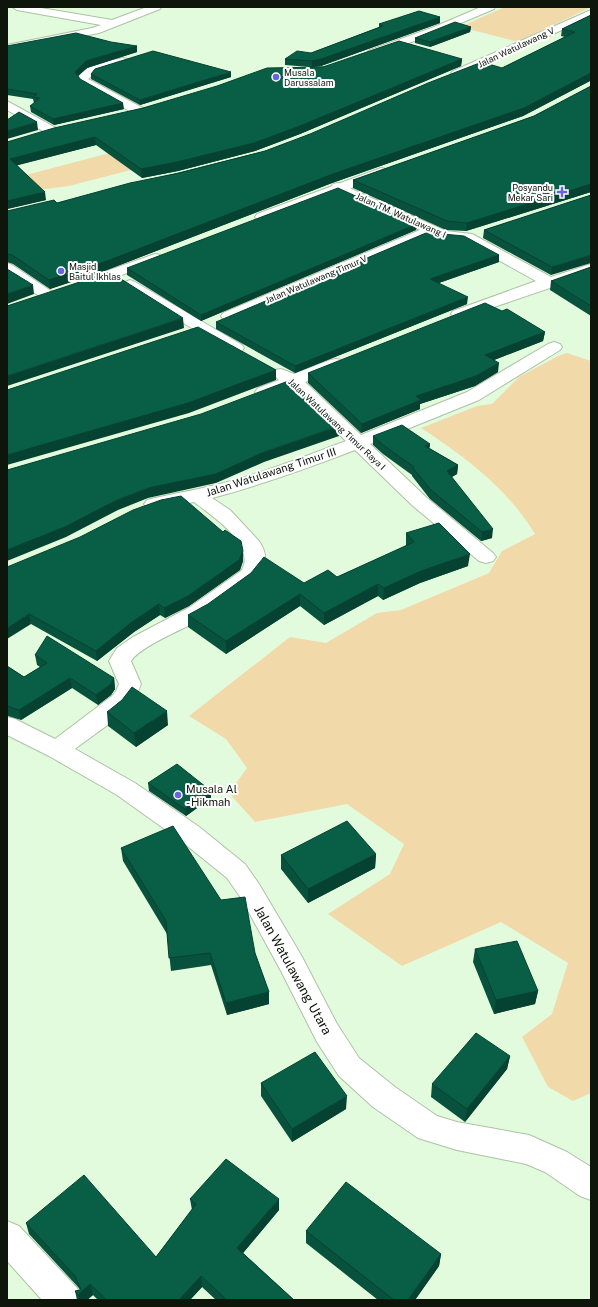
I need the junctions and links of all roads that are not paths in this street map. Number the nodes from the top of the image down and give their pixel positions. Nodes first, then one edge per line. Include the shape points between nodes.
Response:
1 (17, 7) edge
2 (156, 7) edge
3 (490, 7) edge
4 (591, 13) edge
5 (115, 24) junction
6 (399, 43) junction
7 (7, 48) edge
8 (420, 49) edge
9 (364, 55) edge
10 (136, 57) edge
11 (456, 59) edge
12 (477, 66) junction
13 (444, 79) edge
14 (7, 105) edge
15 (154, 106) edge
16 (139, 111) junction
17 (118, 116) edge
18 (37, 136) edge
19 (396, 167) edge
20 (338, 187) junction
21 (252, 220) edge
22 (432, 230) junction
23 (483, 232) dead end
24 (467, 236) junction
25 (166, 254) edge
26 (7, 268) edge
27 (591, 269) edge
28 (113, 274) junction
29 (549, 282) junction
30 (446, 319) edge
31 (193, 331) junction
32 (554, 347) dead end
33 (247, 355) edge
34 (352, 357) edge
35 (267, 366) edge
36 (294, 381) junction
37 (251, 397) edge
38 (357, 443) junction
39 (197, 496) junction
40 (138, 511) edge
41 (486, 557) dead end
42 (7, 725) edge
43 (57, 750) junction
44 (591, 1185) edge
45 (7, 1237) edge
46 (65, 1300) edge

1 - 5 street
2 - 5 street
3 - 6 street
4 - 12 street, Jalan Watulawang V
5 - 7 street via 95,31
6 - 8 street
6 - 9 street
10 - 16 street via 90,71 82,80
11 - 12 street
12 - 13 street, Jalan Watulawang V
14 - 18 street via 56,130
15 - 16 street
16 - 17 street
19 - 20 street
20 - 21 street
20 - 22 street, Jalan TM. Watulawang I
22 - 24 street, Jalan TM. Watulawang I via 443,235
22 - 31 street, Jalan Watulawang Timur V
23 - 24 street
24 - 29 street, Jalan TM. Watulawang I
25 - 28 street
26 - 28 street via 54,294
27 - 29 street
28 - 31 street
29 - 30 street
31 - 33 street
32 - 38 street, Jalan Watulawang Timur III via 473,396
34 - 36 street
35 - 36 street, Jalan Watulawang Timur Raya I
36 - 37 street
36 - 38 street, Jalan Watulawang Timur Raya I
38 - 39 street, Jalan Watulawang Timur III via 239,485
38 - 41 street, Jalan Watulawang Timur Raya I via 420,502
39 - 40 street, Jalan Watulawang Timur III via 156,503
39 - 43 street via 223,514 252,545 254,568 248,576 198,612 125,653 120,661 130,684 127,693 110,710
42 - 43 street, Jalan Watulawang Utara
43 - 44 street, Jalan Watulawang Utara via 126,789 189,832 236,871 250,891 327,1032 349,1067 384,1097 429,1128 529,1150 556,1162
45 - 46 street

